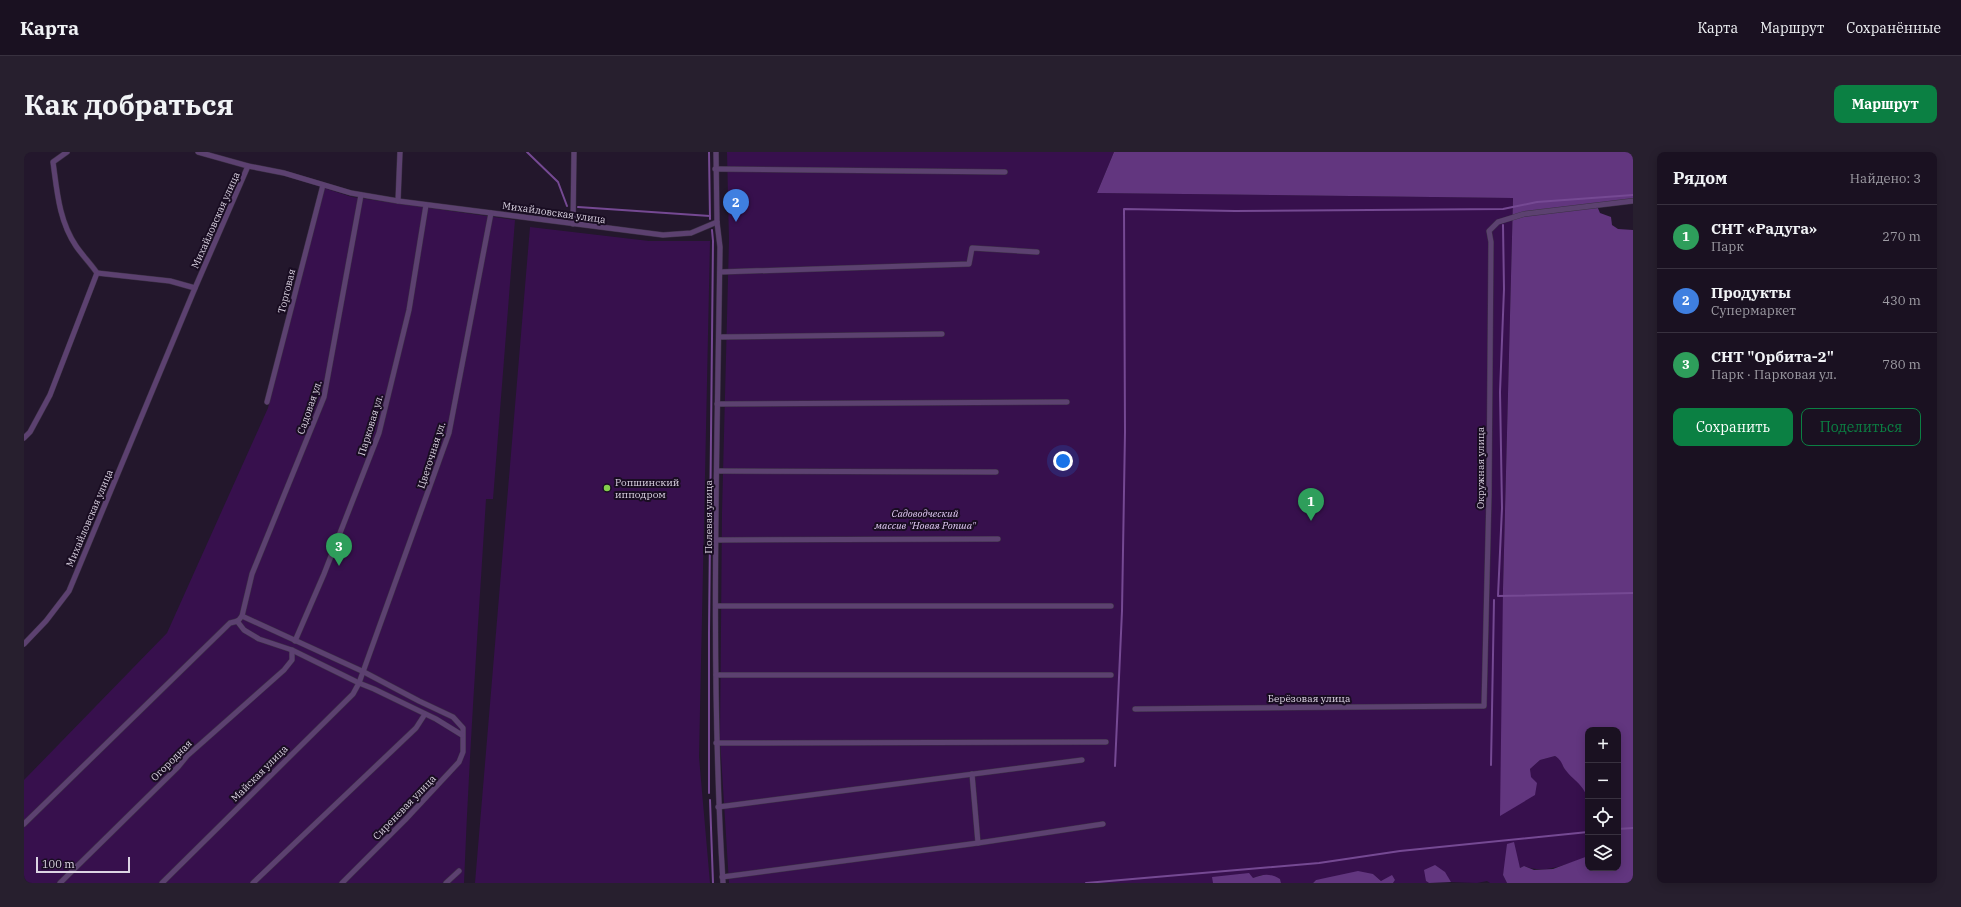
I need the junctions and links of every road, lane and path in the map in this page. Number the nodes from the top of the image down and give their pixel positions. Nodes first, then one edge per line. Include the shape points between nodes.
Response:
1 (67, 152) edge
2 (198, 152) edge
3 (400, 152) edge
4 (574, 152) edge
5 (716, 152) edge
6 (248, 166) junction
7 (715, 169) junction
8 (1005, 172) dead end
9 (322, 185) junction
10 (361, 195) junction
11 (398, 201) junction
12 (1633, 201) edge
13 (426, 205) junction
14 (491, 213) junction
15 (717, 222) junction
16 (573, 224) junction
17 (1037, 252) dead end
18 (720, 272) junction
19 (97, 273) junction
20 (195, 288) junction
21 (942, 334) dead end
22 (719, 337) junction
23 (267, 402) dead end
24 (1067, 402) dead end
25 (717, 404) junction
26 (24, 438) edge
27 (717, 471) junction
28 (996, 472) dead end
29 (717, 540) junction
30 (998, 540) dead end
31 (716, 606) junction
32 (1111, 606) dead end
33 (242, 616) junction
34 (237, 621) junction
35 (296, 641) junction
36 (24, 644) edge
37 (292, 650) junction
38 (364, 672) junction
39 (716, 675) junction
40 (1112, 675) dead end
41 (359, 684) junction
42 (1484, 706) joint
43 (1135, 709) dead end
44 (425, 714) junction
45 (462, 735) junction
46 (1106, 742) dead end
47 (716, 743) junction
48 (1082, 760) dead end
49 (972, 774) junction
50 (718, 807) junction
51 (24, 824) edge
52 (1103, 824) dead end
53 (978, 843) junction
54 (459, 871) dead end
55 (722, 877) junction
56 (60, 883) edge
57 (162, 883) edge
58 (253, 883) edge
59 (342, 883) edge
60 (446, 883) edge
61 (723, 883) edge

1 - 19 street via 53,162 58,201 76,246
2 - 6 street
3 - 11 street
4 - 16 street
5 - 7 street, Полевая улица
6 - 9 street, Михайловская улица via 284,173
6 - 20 street, Михайловская улица
7 - 8 street
7 - 15 street, Полевая улица
9 - 10 street, Михайловская улица
9 - 23 street, Торговая
10 - 11 street, Михайловская улица
10 - 33 street, Садовая ул. via 324,397 252,574
11 - 13 street, Михайловская улица
12 - 42 street, Окружная улица via 1524,214 1498,222 1489,231 1489,495
13 - 14 street, Михайловская улица
13 - 35 street, Парковая ул. via 409,310 379,433
14 - 16 street, Михайловская улица
14 - 38 street, Цветочная ул. via 449,433
15 - 16 street, Михайловская улица via 691,233 663,235
15 - 18 street, Полевая улица
17 - 18 street via 972,248 969,264
18 - 22 street, Полевая улица
19 - 20 street via 170,281
19 - 26 street via 50,395 30,432
20 - 36 street, Михайловская улица via 69,590 46,621
21 - 22 street
22 - 25 street, Полевая улица
24 - 25 street
25 - 27 street, Полевая улица
27 - 28 street
27 - 29 street, Полевая улица
29 - 30 street
29 - 31 street, Полевая улица
31 - 32 street
31 - 39 street, Полевая улица
33 - 34 street
33 - 35 street
34 - 37 street via 244,630 258,639
34 - 51 street via 230,623
35 - 38 street
37 - 41 street
37 - 56 street, Огородная via 292,660 284,670 187,756
38 - 41 street, Майская улица
38 - 45 street via 454,717 463,728
39 - 40 street
39 - 47 street, Полевая улица
41 - 44 street
41 - 57 street, Майская улица via 353,694
42 - 43 street, Берёзовая улица
44 - 45 street
44 - 58 street via 416,728
45 - 59 street, Сиреневая улица via 463,752 459,762
46 - 47 street
47 - 50 street, Полевая улица
48 - 49 street
49 - 50 street
49 - 53 street
50 - 55 street, Полевая улица
52 - 53 street
53 - 55 street
54 - 60 street
55 - 61 street, Полевая улица

